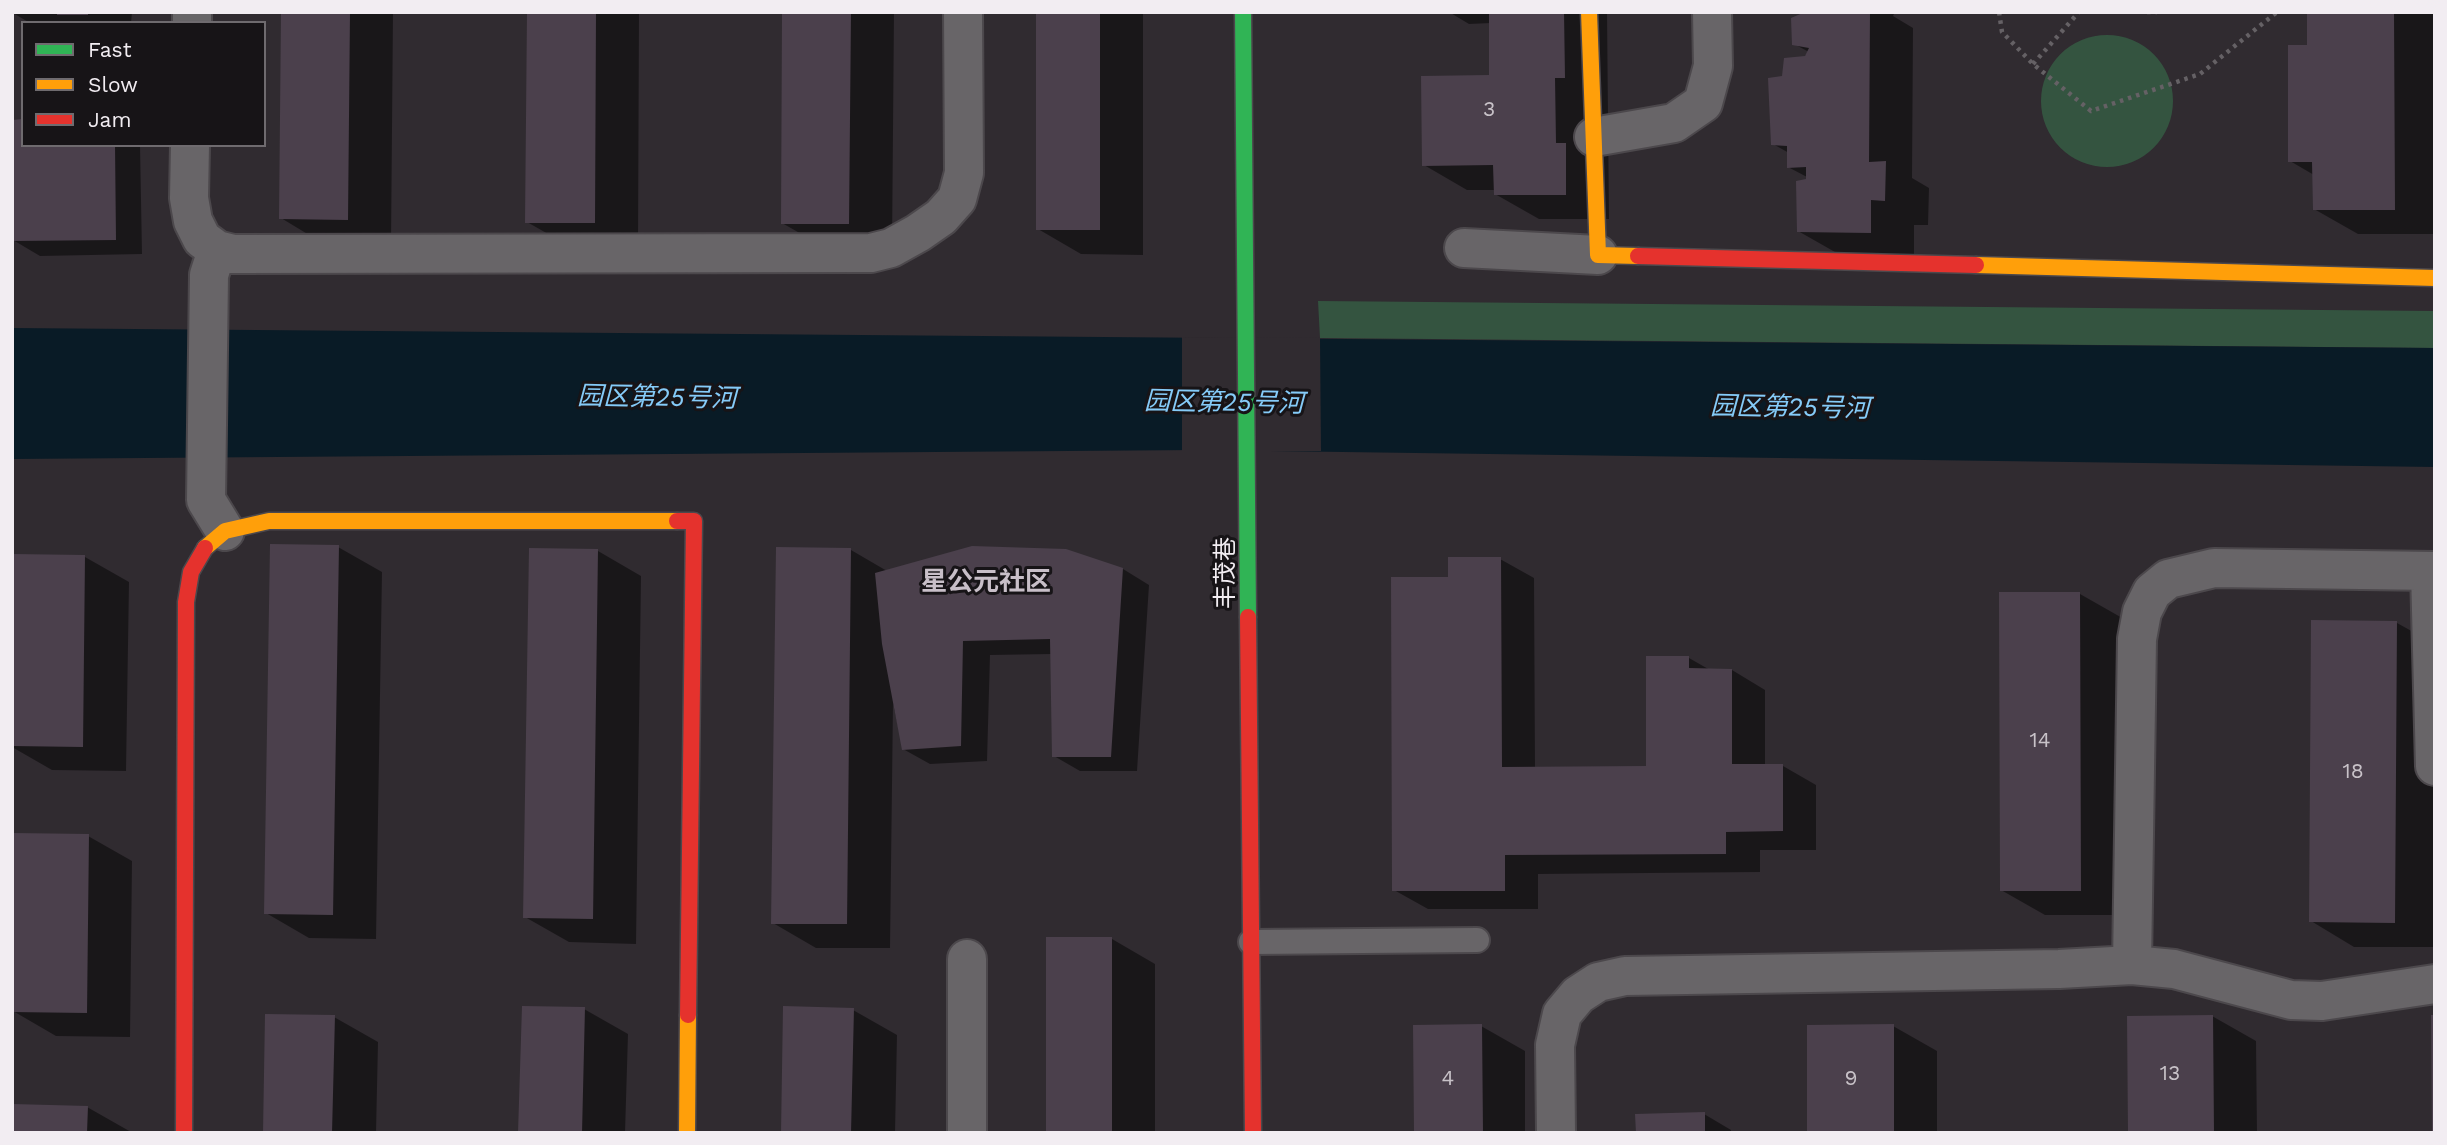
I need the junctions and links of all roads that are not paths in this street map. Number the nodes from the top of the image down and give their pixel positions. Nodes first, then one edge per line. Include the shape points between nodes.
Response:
1 (963, 12) edge
2 (1243, 12) edge
3 (1589, 12) edge
4 (1712, 12) edge
5 (1594, 137) junction
6 (190, 147) edge
7 (1464, 248) dead end
8 (216, 250) junction
9 (1598, 255) junction
10 (2435, 278) edge
11 (225, 531) junction
12 (2433, 571) edge
13 (2435, 766) edge
14 (1477, 940) dead end
15 (1251, 942) junction
16 (967, 959) dead end
17 (2132, 965) junction
18 (2435, 984) edge
19 (184, 1133) edge
20 (687, 1133) edge
21 (967, 1133) edge
22 (1253, 1133) edge
23 (1556, 1133) edge

1 - 8 street via 964,173 957,199 941,217 891,248 845,254 233,254
2 - 15 street, 丰茂巷
3 - 5 street
4 - 5 street via 1713,66 1703,103 1674,123
5 - 9 street
6 - 8 street via 193,221 202,239
7 - 9 street
8 - 11 street via 209,275 207,317 206,500
9 - 10 street
11 - 19 street via 203,550 191,572 186,602
11 - 20 street via 269,522 694,521
12 - 13 street
12 - 17 street via 2214,568 2168,579 2152,592 2137,639
14 - 15 lane
15 - 22 street, 丰茂巷
16 - 21 street
17 - 18 street via 2174,969 2291,1000 2322,1001
17 - 23 street via 1625,976 1598,982 1577,995 1562,1014 1555,1045

